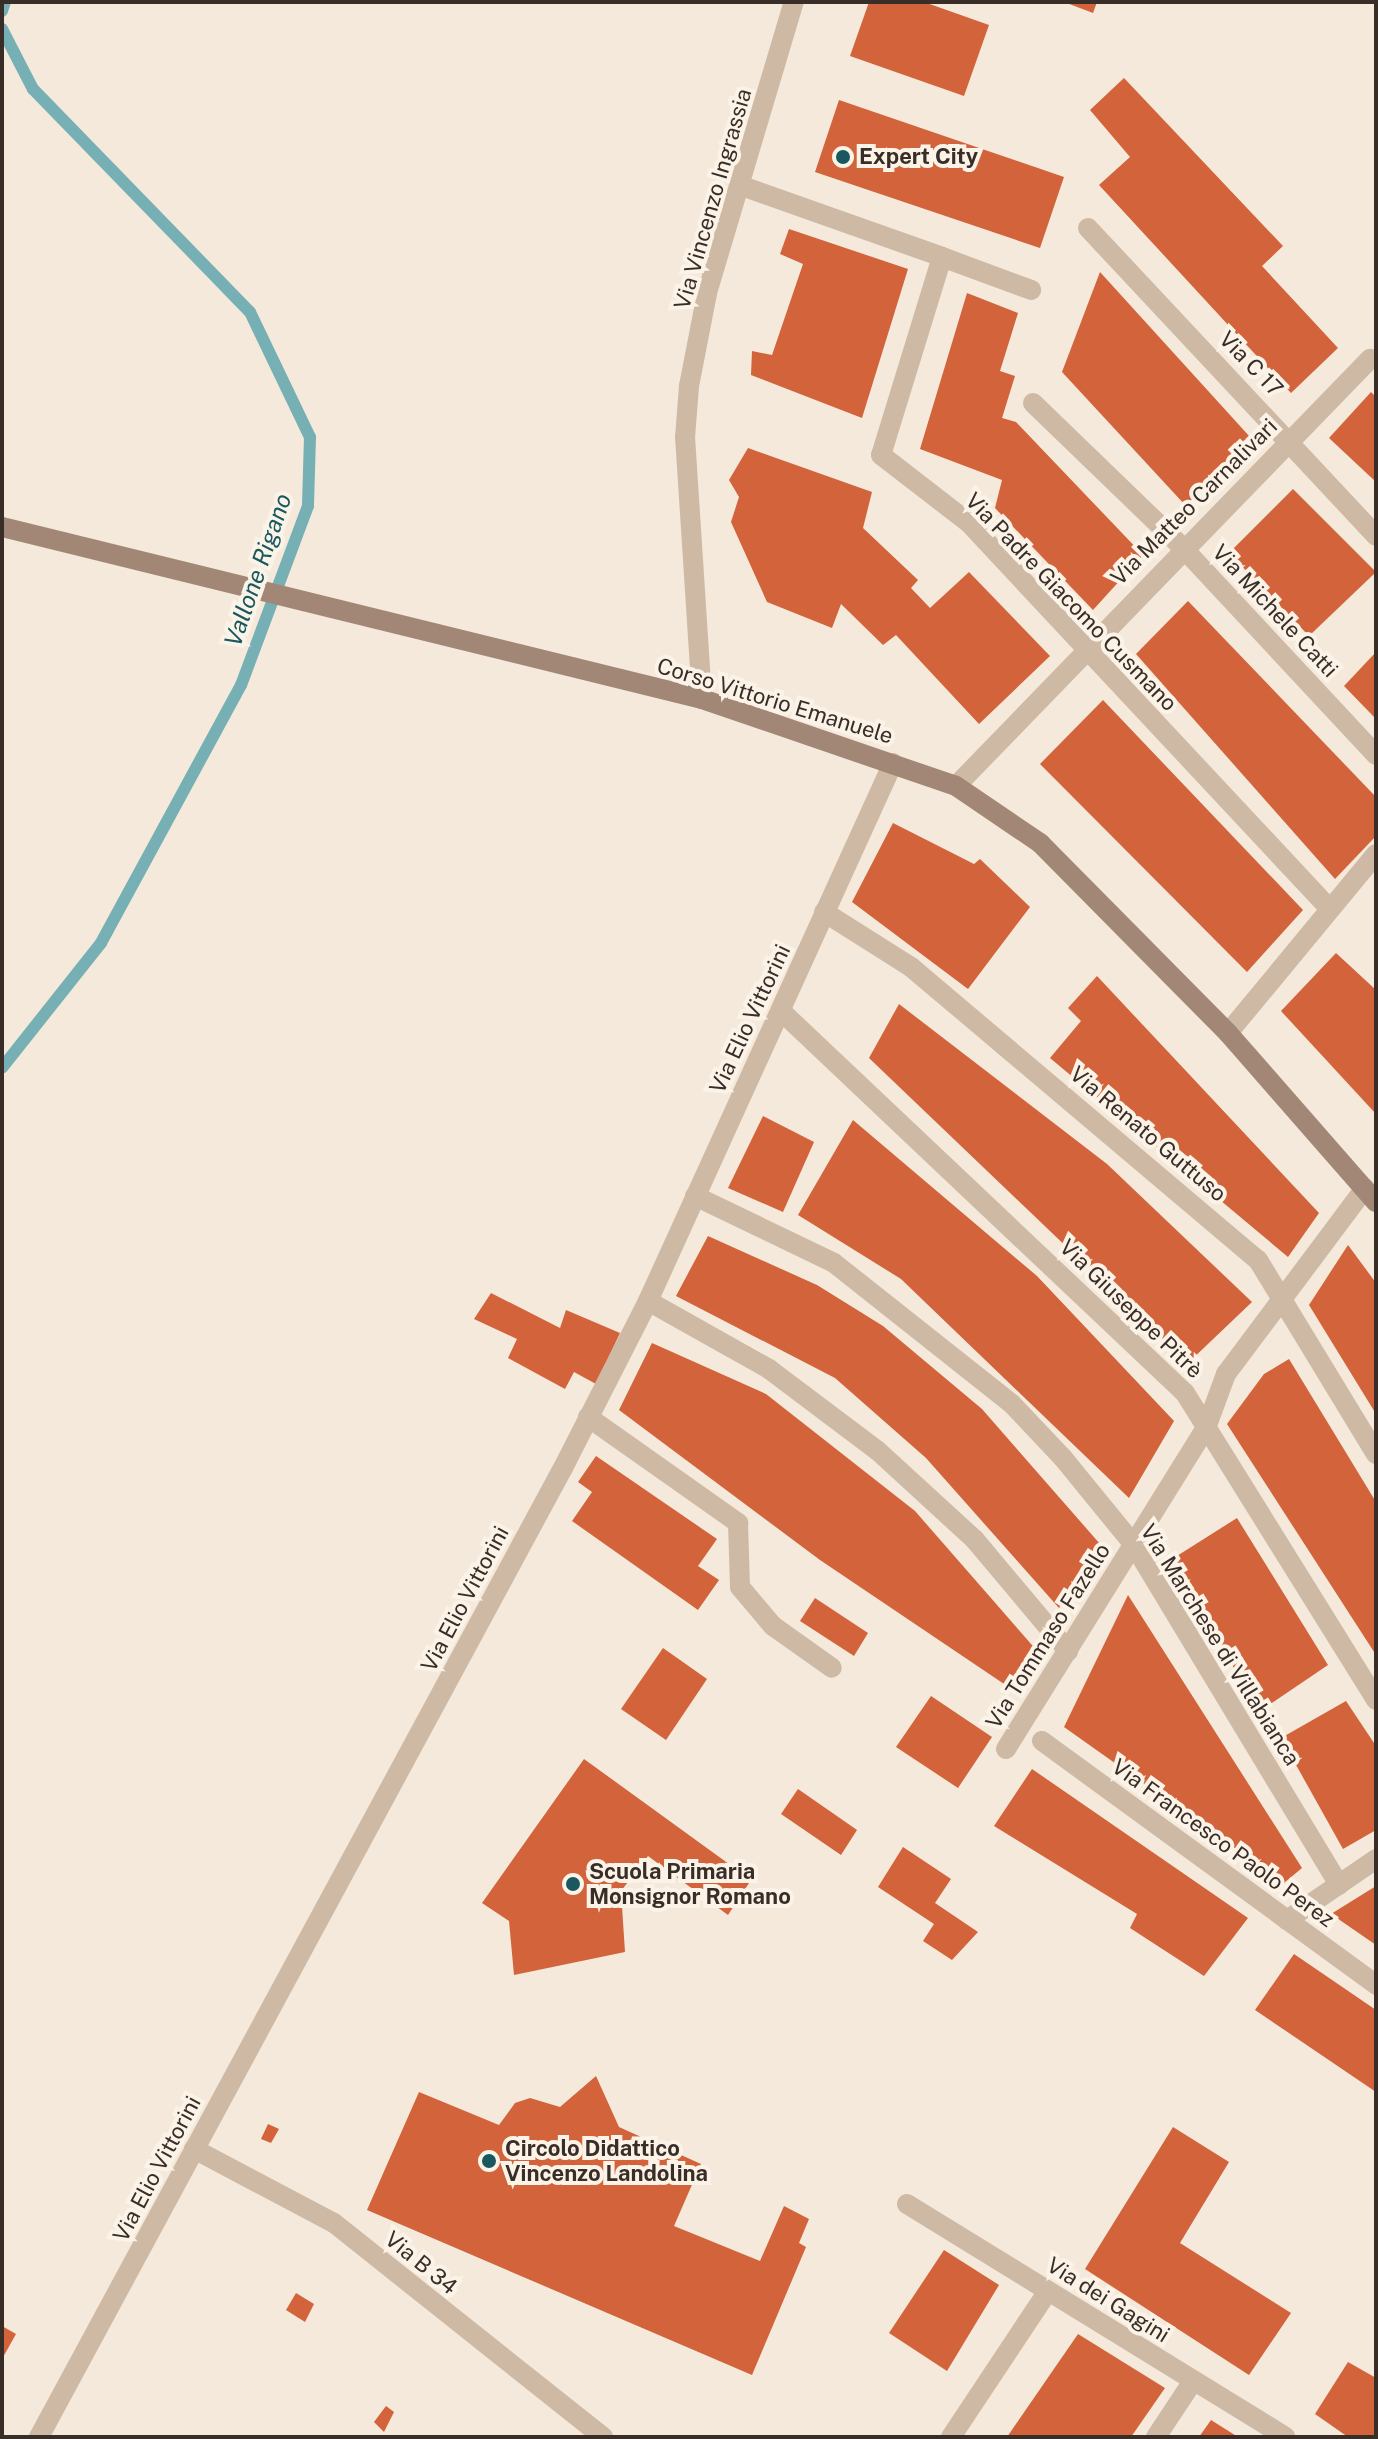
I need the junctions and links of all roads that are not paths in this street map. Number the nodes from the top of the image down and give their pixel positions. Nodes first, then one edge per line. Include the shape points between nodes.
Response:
1 (794, 2) edge
2 (742, 186) junction
3 (1088, 228) dead end
4 (942, 257) junction
5 (1031, 290) dead end
6 (1370, 359) dead end
7 (1033, 403) dead end
8 (1290, 439) junction
9 (2, 527) edge
10 (1376, 536) edge
11 (1183, 548) junction
12 (1083, 649) junction
13 (702, 699) junction
14 (1376, 755) edge
15 (893, 763) junction
16 (956, 786) junction
17 (1376, 854) edge
18 (1327, 906) junction
19 (824, 912) junction
20 (781, 1011) junction
21 (1228, 1033) junction
22 (1371, 1195) edge
23 (695, 1196) junction
24 (648, 1301) junction
25 (1280, 1303) junction
26 (588, 1417) junction
27 (1206, 1428) junction
28 (1376, 1454) edge
29 (1134, 1545) junction
30 (1068, 1651) junction
31 (832, 1668) dead end
32 (1376, 1700) edge
33 (1042, 1741) dead end
34 (1006, 1749) dead end
35 (1376, 1859) edge
36 (1339, 1885) junction
37 (1287, 1920) junction
38 (1376, 1985) edge
39 (194, 2149) junction
40 (907, 2204) dead end
41 (1048, 2291) junction
42 (1193, 2381) junction
43 (39, 2437) edge
44 (603, 2437) edge
45 (951, 2437) edge
46 (1156, 2437) edge
47 (1285, 2437) edge

1 - 2 street, Via Vincenzo Ingrassia
2 - 4 street
2 - 13 street, Via Vincenzo Ingrassia via 707,293 686,418
3 - 8 street, Via C 17
4 - 5 street
4 - 12 street, Via Padre Giacomo Cusmano via 881,455 969,523
6 - 8 street, Via Matteo Carnalivari
7 - 11 street, Via Michele Catti
8 - 10 street, Via C 17
8 - 11 street, Via Matteo Carnalivari
9 - 13 main road, Corso Vittorio Emanuele
11 - 12 street, Via Matteo Carnalivari
11 - 14 street, Via Michele Catti
12 - 16 street, Via Matteo Carnalivari
12 - 18 street, Via Padre Giacomo Cusmano
13 - 15 main road, Corso Vittorio Emanuele
15 - 16 main road, Corso Vittorio Emanuele
15 - 19 street, Via Elio Vittorini
16 - 21 main road, Corso Vittorio Emanuele via 1040,843
17 - 18 street
18 - 21 street
19 - 20 street, Via Elio Vittorini
19 - 25 street, Via Renato Guttuso via 911,967 1161,1174 1258,1260
20 - 23 street, Via Elio Vittorini
20 - 27 street, Via Giuseppe Pitrè via 1174,1382
21 - 22 main road, Corso Vittorio Emanuele
22 - 25 street, Via Tommaso Fazello
23 - 24 street, Via Elio Vittorini
23 - 29 street, Via Marchese di Villabianca via 834,1263 949,1352 1012,1404
24 - 26 street, Via Elio Vittorini
24 - 30 street via 769,1369 878,1451 975,1540
25 - 27 street, Via Tommaso Fazello via 1226,1374
25 - 28 street, Via Renato Guttuso
26 - 31 street via 738,1523 740,1587 773,1626
26 - 39 street, Via Elio Vittorini
27 - 29 street, Via Tommaso Fazello
27 - 32 street, Via Giuseppe Pitrè
29 - 30 street, Via Tommaso Fazello
29 - 36 street, Via Marchese di Villabianca
30 - 34 street, Via Tommaso Fazello
33 - 37 street, Via Francesco Paolo Perez
35 - 36 street
36 - 37 street
37 - 38 street, Via Francesco Paolo Perez
39 - 43 street, Via Elio Vittorini
39 - 44 street, Via B 34 via 334,2223
40 - 41 street, Via dei Gagini
41 - 42 street, Via dei Gagini
41 - 45 street
42 - 46 street
42 - 47 street, Via dei Gagini

